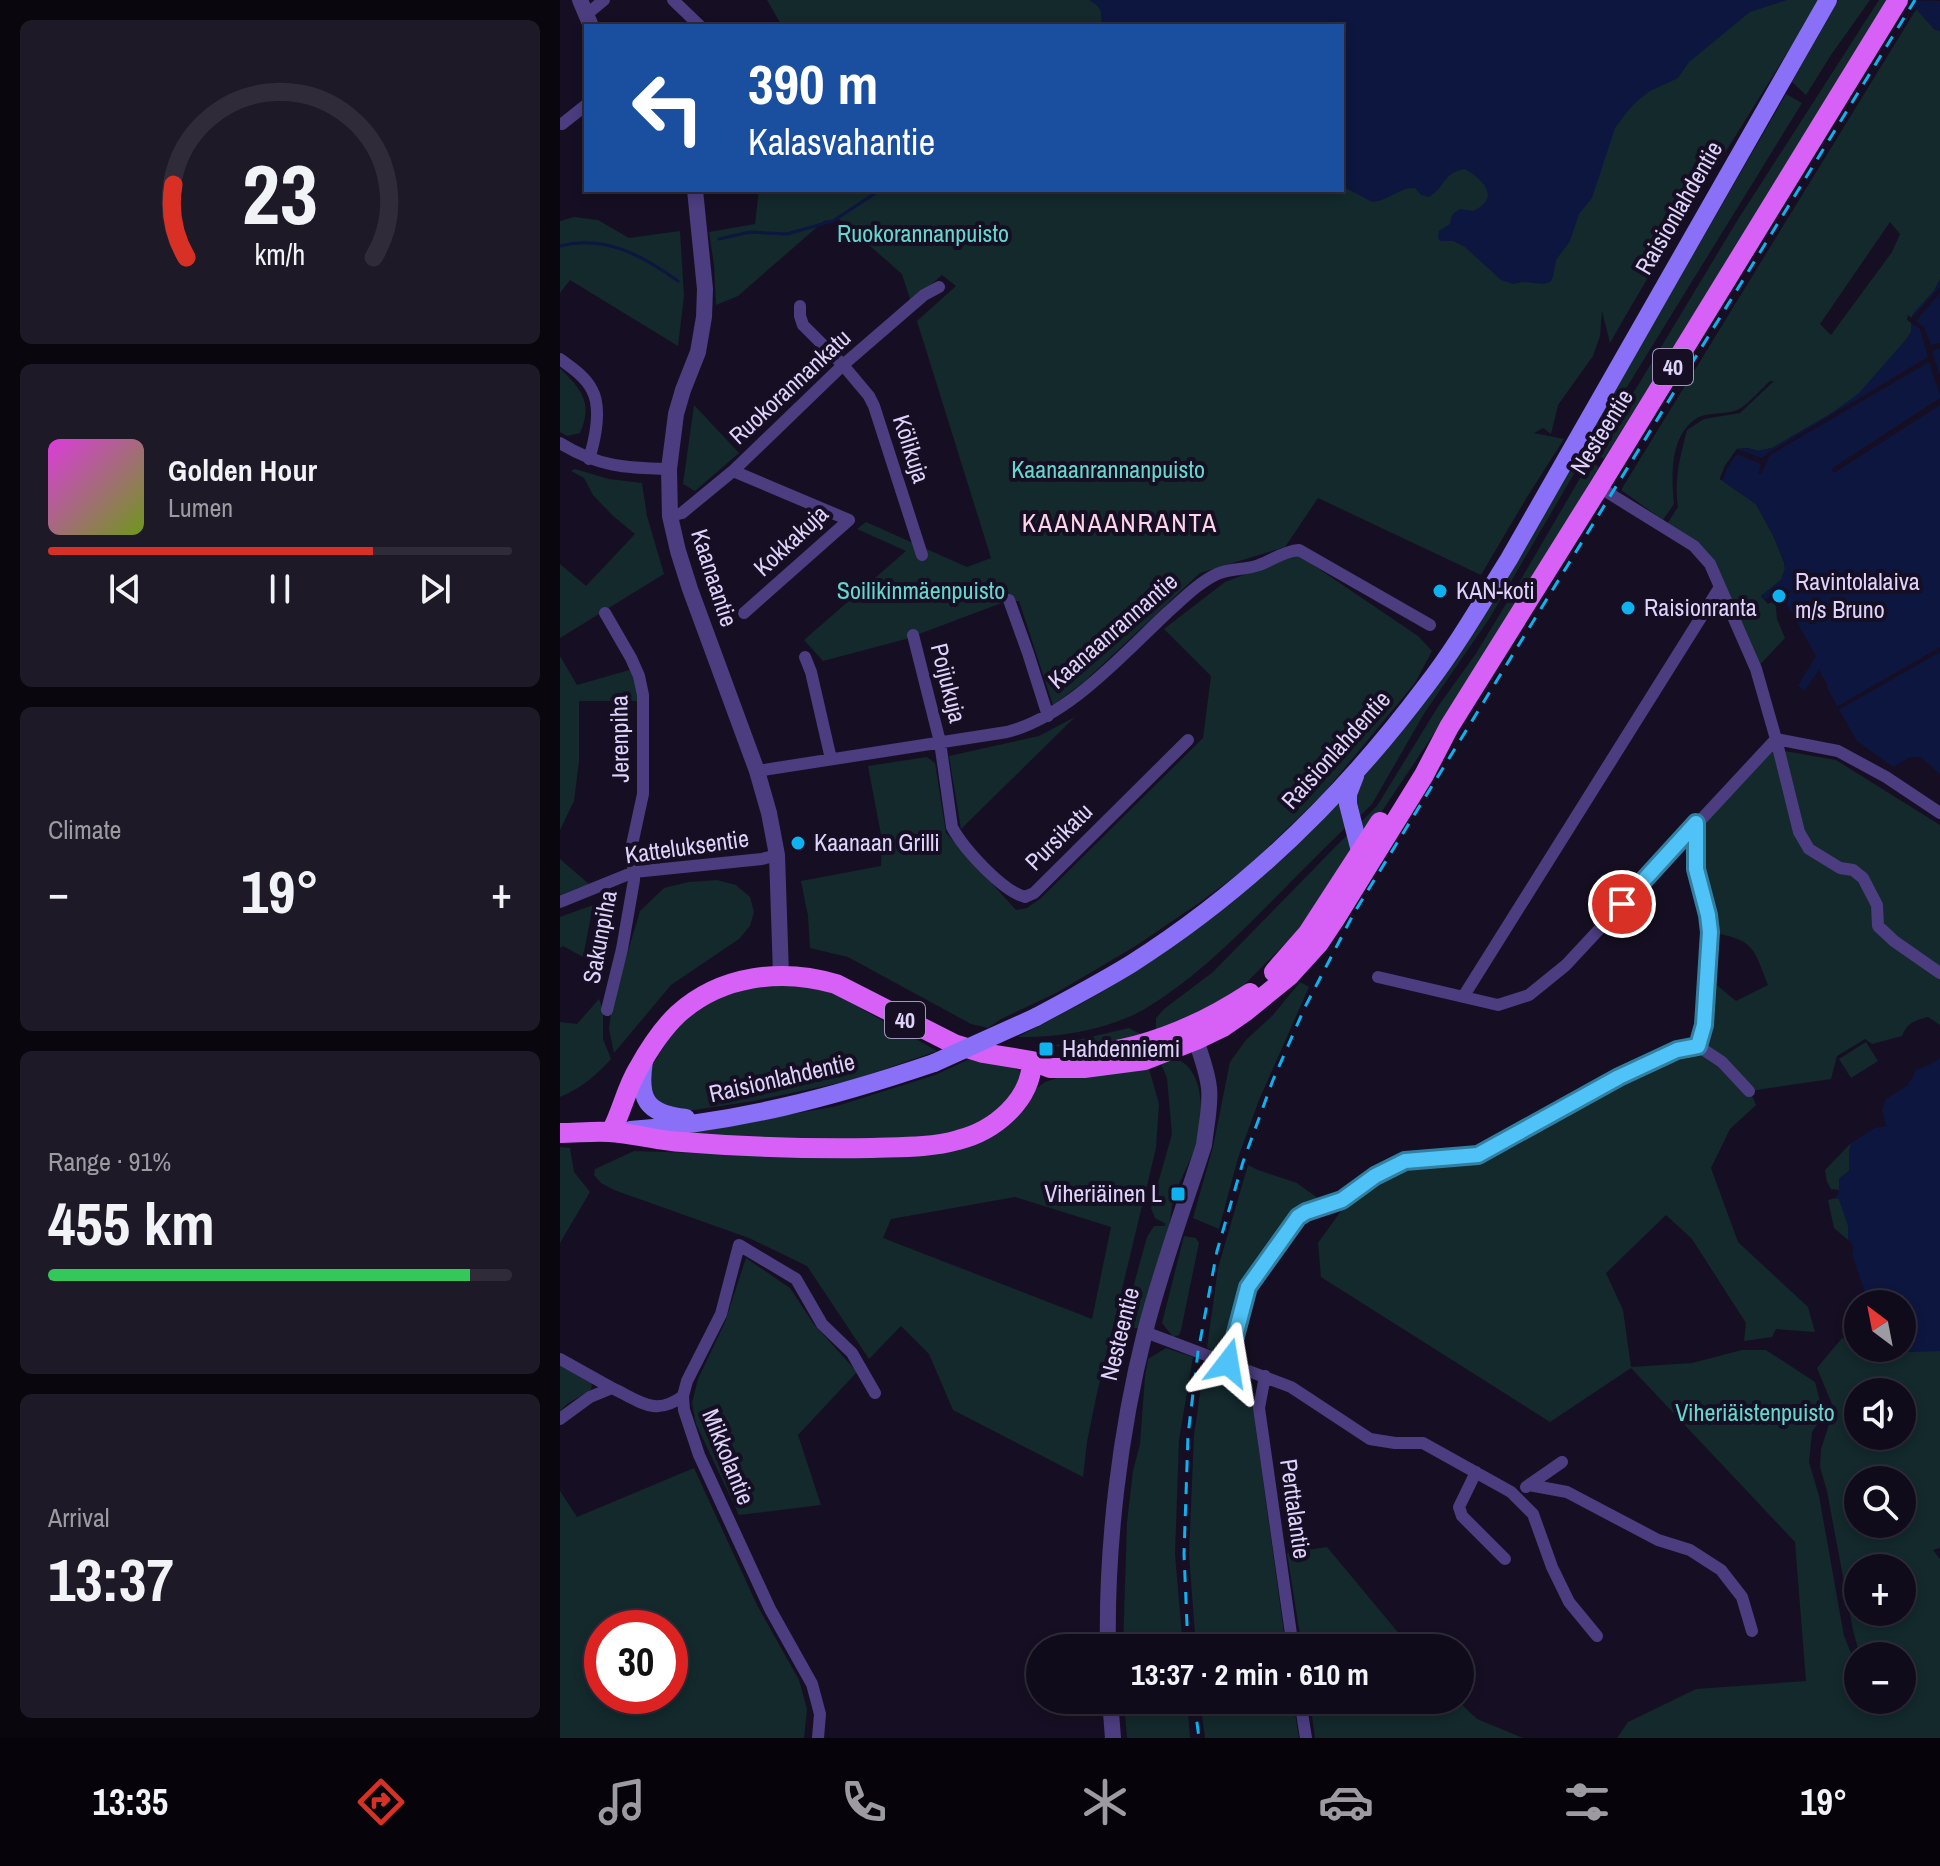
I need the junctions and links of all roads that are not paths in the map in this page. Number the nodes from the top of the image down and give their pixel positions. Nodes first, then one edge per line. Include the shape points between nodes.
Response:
1 (604, 0) edge
2 (673, 0) edge
3 (1828, 0) edge
4 (1897, 3) edge
5 (586, 14) edge
6 (698, 24) edge
7 (584, 107) edge
8 (562, 124) dead end
9 (695, 192) edge
10 (939, 287) dead end
11 (800, 306) dead end
12 (560, 359) edge
13 (843, 365) junction
14 (560, 443) edge
15 (589, 459) junction
16 (669, 469) junction
17 (733, 471) junction
18 (1599, 487) junction
19 (670, 516) junction
20 (922, 555) dead end
21 (1720, 587) junction
22 (1009, 600) dead end
23 (605, 613) dead end
24 (744, 613) dead end
25 (1430, 625) dead end
26 (913, 635) dead end
27 (805, 657) dead end
28 (1048, 716) junction
29 (1776, 739) junction
30 (1188, 740) dead end
31 (940, 742) junction
32 (831, 759) junction
33 (1358, 770) junction
34 (757, 771) junction
35 (1940, 813) edge
36 (1696, 823) junction
37 (777, 855) junction
38 (1362, 861) junction
39 (634, 872) junction
40 (560, 902) edge
41 (1940, 973) edge
42 (781, 975) junction
43 (1378, 977) dead end
44 (1463, 997) junction
45 (607, 1010) dead end
46 (1193, 1034) junction
47 (1698, 1046) junction
48 (644, 1058) junction
49 (1032, 1061) junction
50 (1749, 1091) dead end
51 (717, 1121) junction
52 (611, 1132) junction
53 (560, 1133) edge
54 (1145, 1332) junction
55 (560, 1359) edge
56 (1228, 1363) junction
57 (1265, 1376) junction
58 (612, 1388) junction
59 (875, 1393) dead end
60 (683, 1396) junction
61 (560, 1419) edge
62 (1562, 1462) dead end
63 (1476, 1472) junction
64 (1529, 1485) junction
65 (1514, 1494) junction
66 (1505, 1559) dead end
67 (1752, 1631) dead end
68 (1108, 1634) edge
69 (1291, 1634) edge
70 (1597, 1636) dead end
71 (1111, 1714) edge
72 (1302, 1714) edge
73 (818, 1738) edge
74 (1113, 1738) edge
75 (1306, 1738) edge

1 - 5 street
2 - 6 street
3 - 33 main road, Raisionlahdentie via 1509,559 1428,684
4 - 18 main road, Nesteentie / 40
7 - 8 street
9 - 16 street, Kaanaantie via 704,317 676,414
10 - 13 street, Ruokorannankatu
11 - 13 street, Kölikuja via 803,325
12 - 15 street via 593,391 596,410
13 - 17 street, Ruokorannankatu
13 - 20 street, Kölikuja via 874,406
14 - 15 street
15 - 16 street
16 - 19 street, Kaanaantie
17 - 19 street, Ruokorannankatu via 682,513
17 - 24 street, Kokkakuja via 849,520
18 - 21 street via 1694,546
18 - 38 main road, Nesteentie / 40
19 - 34 street, Kaanaantie via 690,589
21 - 29 street via 1756,669
21 - 44 street
22 - 28 street
23 - 39 street, Jerenpiha via 631,658 643,695 643,794 630,854
25 - 28 street, Kaanaanrannantie via 1299,550 1286,552 1257,566 1216,575 1193,590 1084,691
26 - 31 street, Poijukuja
27 - 32 street
28 - 31 street, Kaanaanrannantie via 1025,727
29 - 35 street via 1838,751
29 - 36 street
29 - 41 street via 1799,832 1809,849 1863,878 1877,905 1878,926
30 - 31 street, Pursikatu via 1025,897 995,878 958,838
31 - 32 street, Kaanaanrannantie
32 - 34 street, Kaanaanrannantie
33 - 38 main road via 1348,804
33 - 51 main road, Raisionlahdentie, bridge via 1285,844 1200,916 1098,984 934,1063 837,1095
34 - 37 street, Kaanaantie
36 - 44 street via 1566,965 1529,995 1498,1005
36 - 47 street via 1696,869 1710,932
37 - 39 street, Katteluksentie
37 - 42 street, Kaanaantie
38 - 46 main road, Nesteentie / 40 via 1283,963
39 - 40 street, Katteluksentie
39 - 45 street, Sakunpiha
42 - 48 main road, 40 via 732,983 698,1000 669,1024
42 - 49 main road, 40 via 836,984 954,1044
43 - 44 street
46 - 49 main road, 40 via 1145,1060 1050,1068
46 - 54 street, Nesteentie via 1209,1089 1204,1145
47 - 50 street
47 - 56 street via 1619,1077 1478,1155 1405,1161 1342,1200 1298,1217 1248,1287
48 - 51 main road via 642,1089 657,1112
48 - 52 main road, 40
49 - 52 main road via 1028,1085 993,1126 942,1144 742,1146
51 - 52 main road, Raisionlahdentie
52 - 53 main road, Raisionlahdentie
54 - 56 street
54 - 68 street, Nesteentie via 1119,1474
55 - 58 street
56 - 57 street
57 - 63 street via 1370,1439 1423,1443
57 - 69 street, Perttalantie via 1259,1408
58 - 60 street via 653,1407 670,1406
58 - 61 street
59 - 60 street, Mikkolantie via 852,1353 822,1324 796,1279 739,1245 721,1314
60 - 73 street, Mikkolantie via 699,1455 770,1609 812,1684 820,1714
62 - 64 street
63 - 65 street
63 - 66 street via 1459,1507
64 - 65 street
64 - 67 street via 1567,1492 1721,1570 1742,1597
65 - 70 street via 1533,1514 1569,1602
71 - 74 street
72 - 75 street

